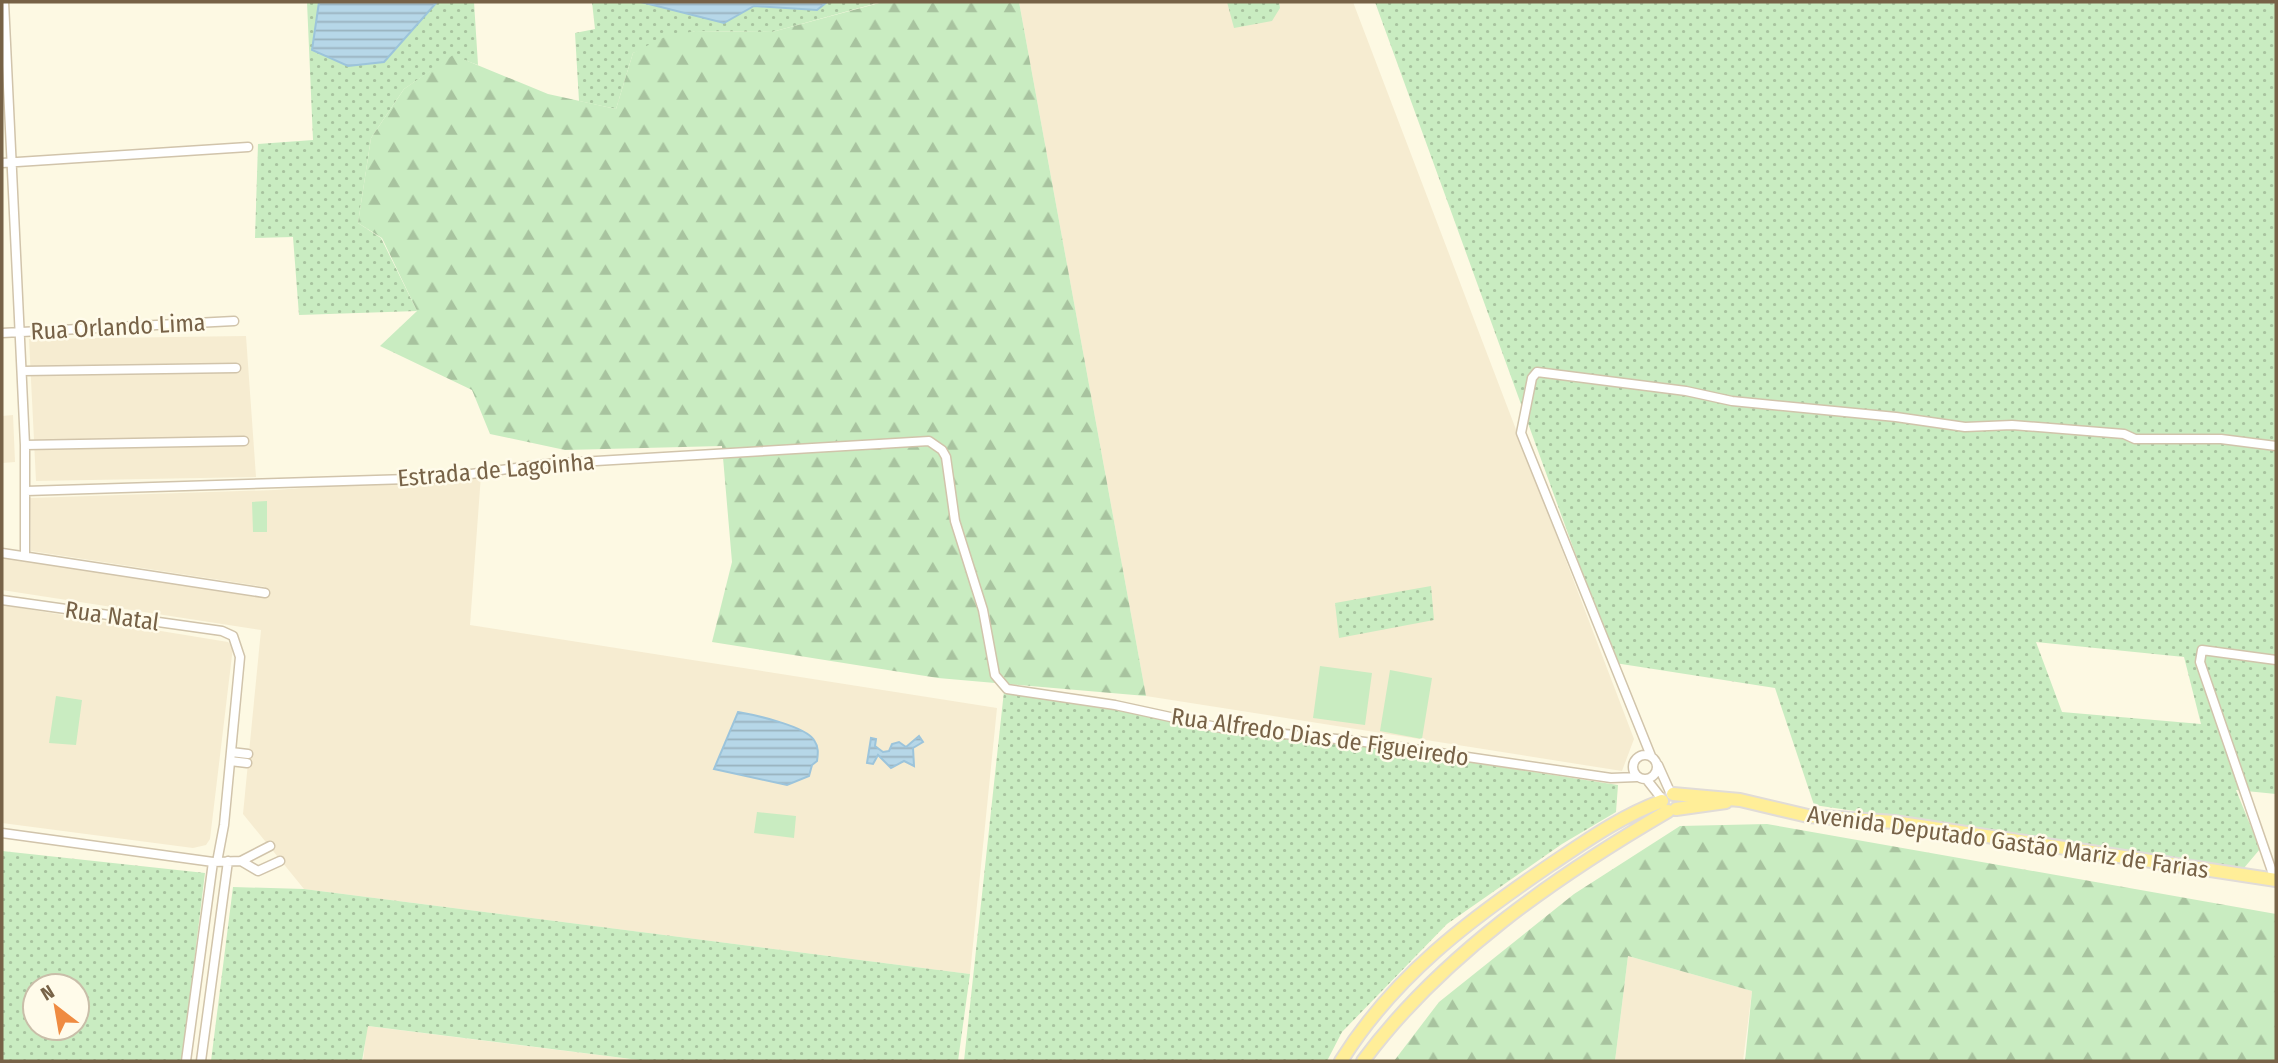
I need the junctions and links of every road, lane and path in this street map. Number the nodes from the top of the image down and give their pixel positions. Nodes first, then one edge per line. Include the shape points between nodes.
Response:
1 (4, 2) edge
2 (248, 147) dead end
3 (6, 162) edge
4 (234, 321) dead end
5 (21, 332) junction
6 (2, 333) edge
7 (236, 368) dead end
8 (22, 371) junction
9 (244, 441) dead end
10 (25, 445) junction
11 (2276, 446) edge
12 (948, 469) joint
13 (26, 491) junction
14 (2, 553) edge
15 (25, 556) junction
16 (265, 593) dead end
17 (2, 600) edge
18 (2276, 660) edge
19 (231, 757) junction
20 (247, 759) dead end
21 (1654, 760) junction
22 (1637, 777) junction
23 (1647, 780) junction
24 (1669, 802) junction
25 (2, 833) edge
26 (270, 846) dead end
27 (228, 861) junction
28 (241, 861) junction
29 (280, 861) dead end
30 (215, 862) junction
31 (2276, 880) edge
32 (186, 1061) edge
33 (201, 1061) edge
34 (1341, 1061) edge
35 (1363, 1061) edge

1 - 3 street
2 - 3 street
3 - 5 street
4 - 5 street, Rua Orlando Lima
5 - 6 street, Rua Orlando Lima
5 - 8 street
7 - 8 street
8 - 10 street
9 - 10 street
10 - 13 street
11 - 21 street via 2221,439 2135,439 2123,434 2012,425 1965,427 1732,401 1538,372 1532,378 1521,433
12 - 13 street, Estrada de Lagoinha via 942,450 923,440 546,464 441,478
12 - 22 street, Rua Alfredo Dias de Figueiredo via 955,521 993,650 995,676 1007,689 1115,705 1221,728 1301,733 1611,778
13 - 15 street
14 - 15 street
15 - 16 street
17 - 19 street, Rua Natal via 233,636 240,657
18 - 31 street via 2202,650 2201,669
19 - 20 street
19 - 30 street
21 - 22 street via 1636,758 1632,768
21 - 23 street via 1656,774
21 - 24 street
22 - 23 street
23 - 24 street
24 - 31 main road, Avenida Deputado Gastão Mariz de Farias via 1741,800 1808,816 1894,822
24 - 34 main road via 1604,829 1497,900 1402,983
24 - 35 main road via 1580,864 1439,976 1410,1003
25 - 30 street
26 - 28 street
27 - 28 street
27 - 30 street
27 - 33 street
28 - 29 street via 258,871
30 - 32 street

